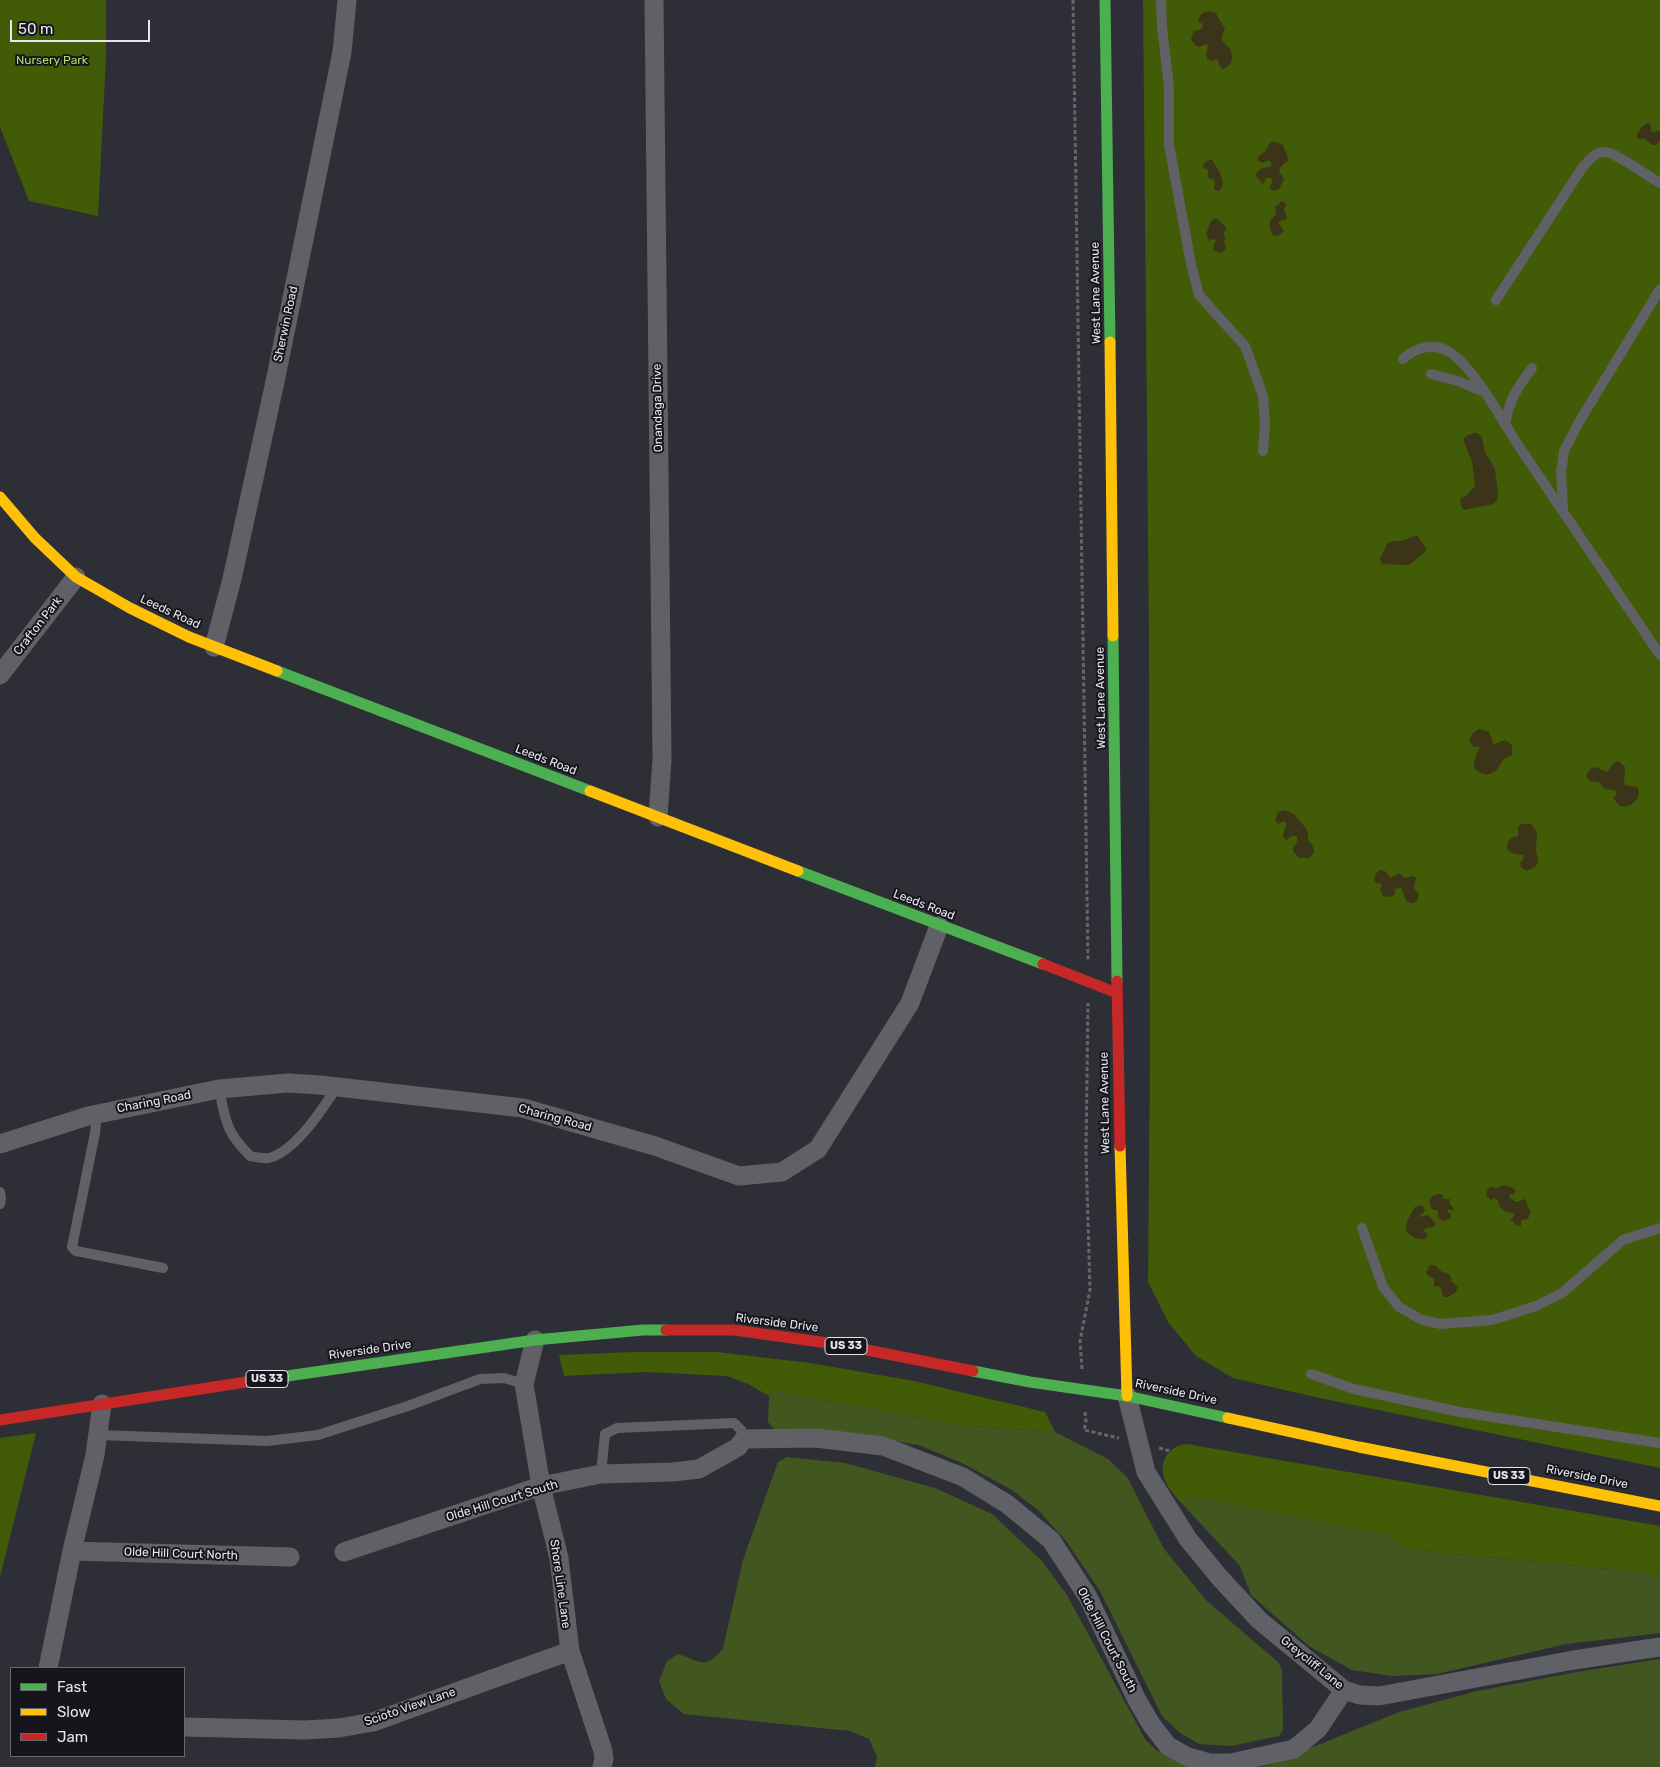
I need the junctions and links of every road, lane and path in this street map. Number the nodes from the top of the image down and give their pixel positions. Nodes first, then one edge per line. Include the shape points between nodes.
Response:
1 (347, 0) edge
2 (654, 0) edge
3 (1073, 0) edge
4 (1105, 0) edge
5 (1161, 0) edge
6 (1660, 183) edge
7 (1660, 288) edge
8 (1496, 300) dead end
9 (1402, 359) dead end
10 (1532, 368) dead end
11 (1431, 374) dead end
12 (1484, 392) junction
13 (1505, 425) junction
14 (1263, 451) dead end
15 (0, 497) edge
16 (1563, 512) junction
17 (76, 577) junction
18 (214, 647) junction
19 (1660, 655) edge
20 (0, 675) edge
21 (658, 817) junction
22 (939, 926) junction
23 (1088, 982) junction
24 (1116, 993) junction
25 (337, 1087) junction
26 (219, 1090) junction
27 (95, 1114) junction
28 (0, 1144) edge
29 (0, 1192) edge
30 (0, 1204) edge
31 (1362, 1228) dead end
32 (1660, 1228) edge
33 (164, 1268) dead end
34 (535, 1340) junction
35 (1311, 1374) dead end
36 (524, 1384) junction
37 (1083, 1390) junction
38 (1127, 1396) junction
39 (102, 1404) junction
40 (0, 1420) edge
41 (98, 1436) junction
42 (744, 1439) junction
43 (1139, 1443) junction
44 (1660, 1443) edge
45 (1170, 1451) dead end
46 (601, 1474) junction
47 (541, 1486) junction
48 (1660, 1506) edge
49 (72, 1551) junction
50 (344, 1552) dead end
51 (290, 1557) dead end
52 (1660, 1647) edge
53 (570, 1651) junction
54 (48, 1667) edge
55 (1344, 1690) junction
56 (185, 1727) edge
57 (602, 1767) edge

1 - 18 street, Sherwin Road via 342,52 278,367
2 - 21 street, Onandaga Drive via 662,759
3 - 23 path
4 - 24 main road, West Lane Avenue
5 - 14 lane via 1169,87 1169,145 1190,264 1200,295 1245,346 1263,396
6 - 8 lane via 1617,156 1605,152 1593,156
7 - 16 lane via 1564,451 1561,472
9 - 12 lane via 1413,350 1436,346 1451,353 1464,365
10 - 13 lane via 1515,392
11 - 12 lane
12 - 13 lane
13 - 16 lane
15 - 17 main road, Leeds Road via 35,538
16 - 19 lane
17 - 18 main road, Leeds Road via 130,608
17 - 20 street, Crafton Park
18 - 21 main road, Leeds Road
21 - 22 main road, Leeds Road
22 - 23 main road, Leeds Road
22 - 25 street, Charing Road via 910,1003 818,1149 782,1172 739,1176 655,1146 523,1108
23 - 24 main road, Leeds Road
23 - 37 path via 1086,1153 1090,1290 1080,1341
24 - 38 main road, West Lane Avenue
25 - 26 street, Charing Road via 288,1083
25 - 26 lane via 291,1146 268,1158 250,1156 234,1140 226,1124
26 - 27 street, Charing Road
27 - 28 street, Charing Road
27 - 33 lane via 95,1134 72,1247 76,1251
29 - 30 lane
31 - 32 lane via 1383,1287 1400,1307 1422,1320 1442,1324 1492,1320 1536,1306 1562,1293 1624,1240
34 - 36 street, Shore Line Lane
34 - 37 main road, Riverside Drive / US 33 via 643,1330 734,1330 842,1345
34 - 39 main road, Riverside Drive / US 33
35 - 44 lane via 1354,1389 1460,1412
36 - 41 lane via 504,1378 480,1380 318,1434 267,1441
36 - 47 street, Shore Line Lane
37 - 38 main road, Riverside Drive / US 33
37 - 43 path via 1084,1430
38 - 43 street, Greycliff Lane
38 - 48 main road, Riverside Drive / US 33 via 1359,1447
39 - 40 main road, Riverside Drive / US 33
39 - 41 street
41 - 49 street
42 - 46 street, Olde Hill Court South via 738,1447 699,1469
42 - 46 lane via 742,1431 734,1423 617,1428 606,1434
42 - 55 street, Olde Hill Court South via 816,1438 883,1446 963,1477 1007,1504 1051,1540 1088,1597 1151,1724 1168,1746 1188,1757 1209,1763 1231,1763 1294,1749 1318,1730
43 - 45 path
43 - 55 street, Greycliff Lane via 1146,1472 1188,1539 1259,1620
46 - 47 street, Olde Hill Court South
47 - 50 street, Olde Hill Court South
47 - 53 street, Shore Line Lane via 559,1558
49 - 51 street, Olde Hill Court North
49 - 54 street
52 - 55 street, Greycliff Lane via 1379,1696
53 - 56 street, Scioto View Lane via 373,1722 348,1727 305,1730
53 - 57 street, Shore Line Lane via 603,1751

